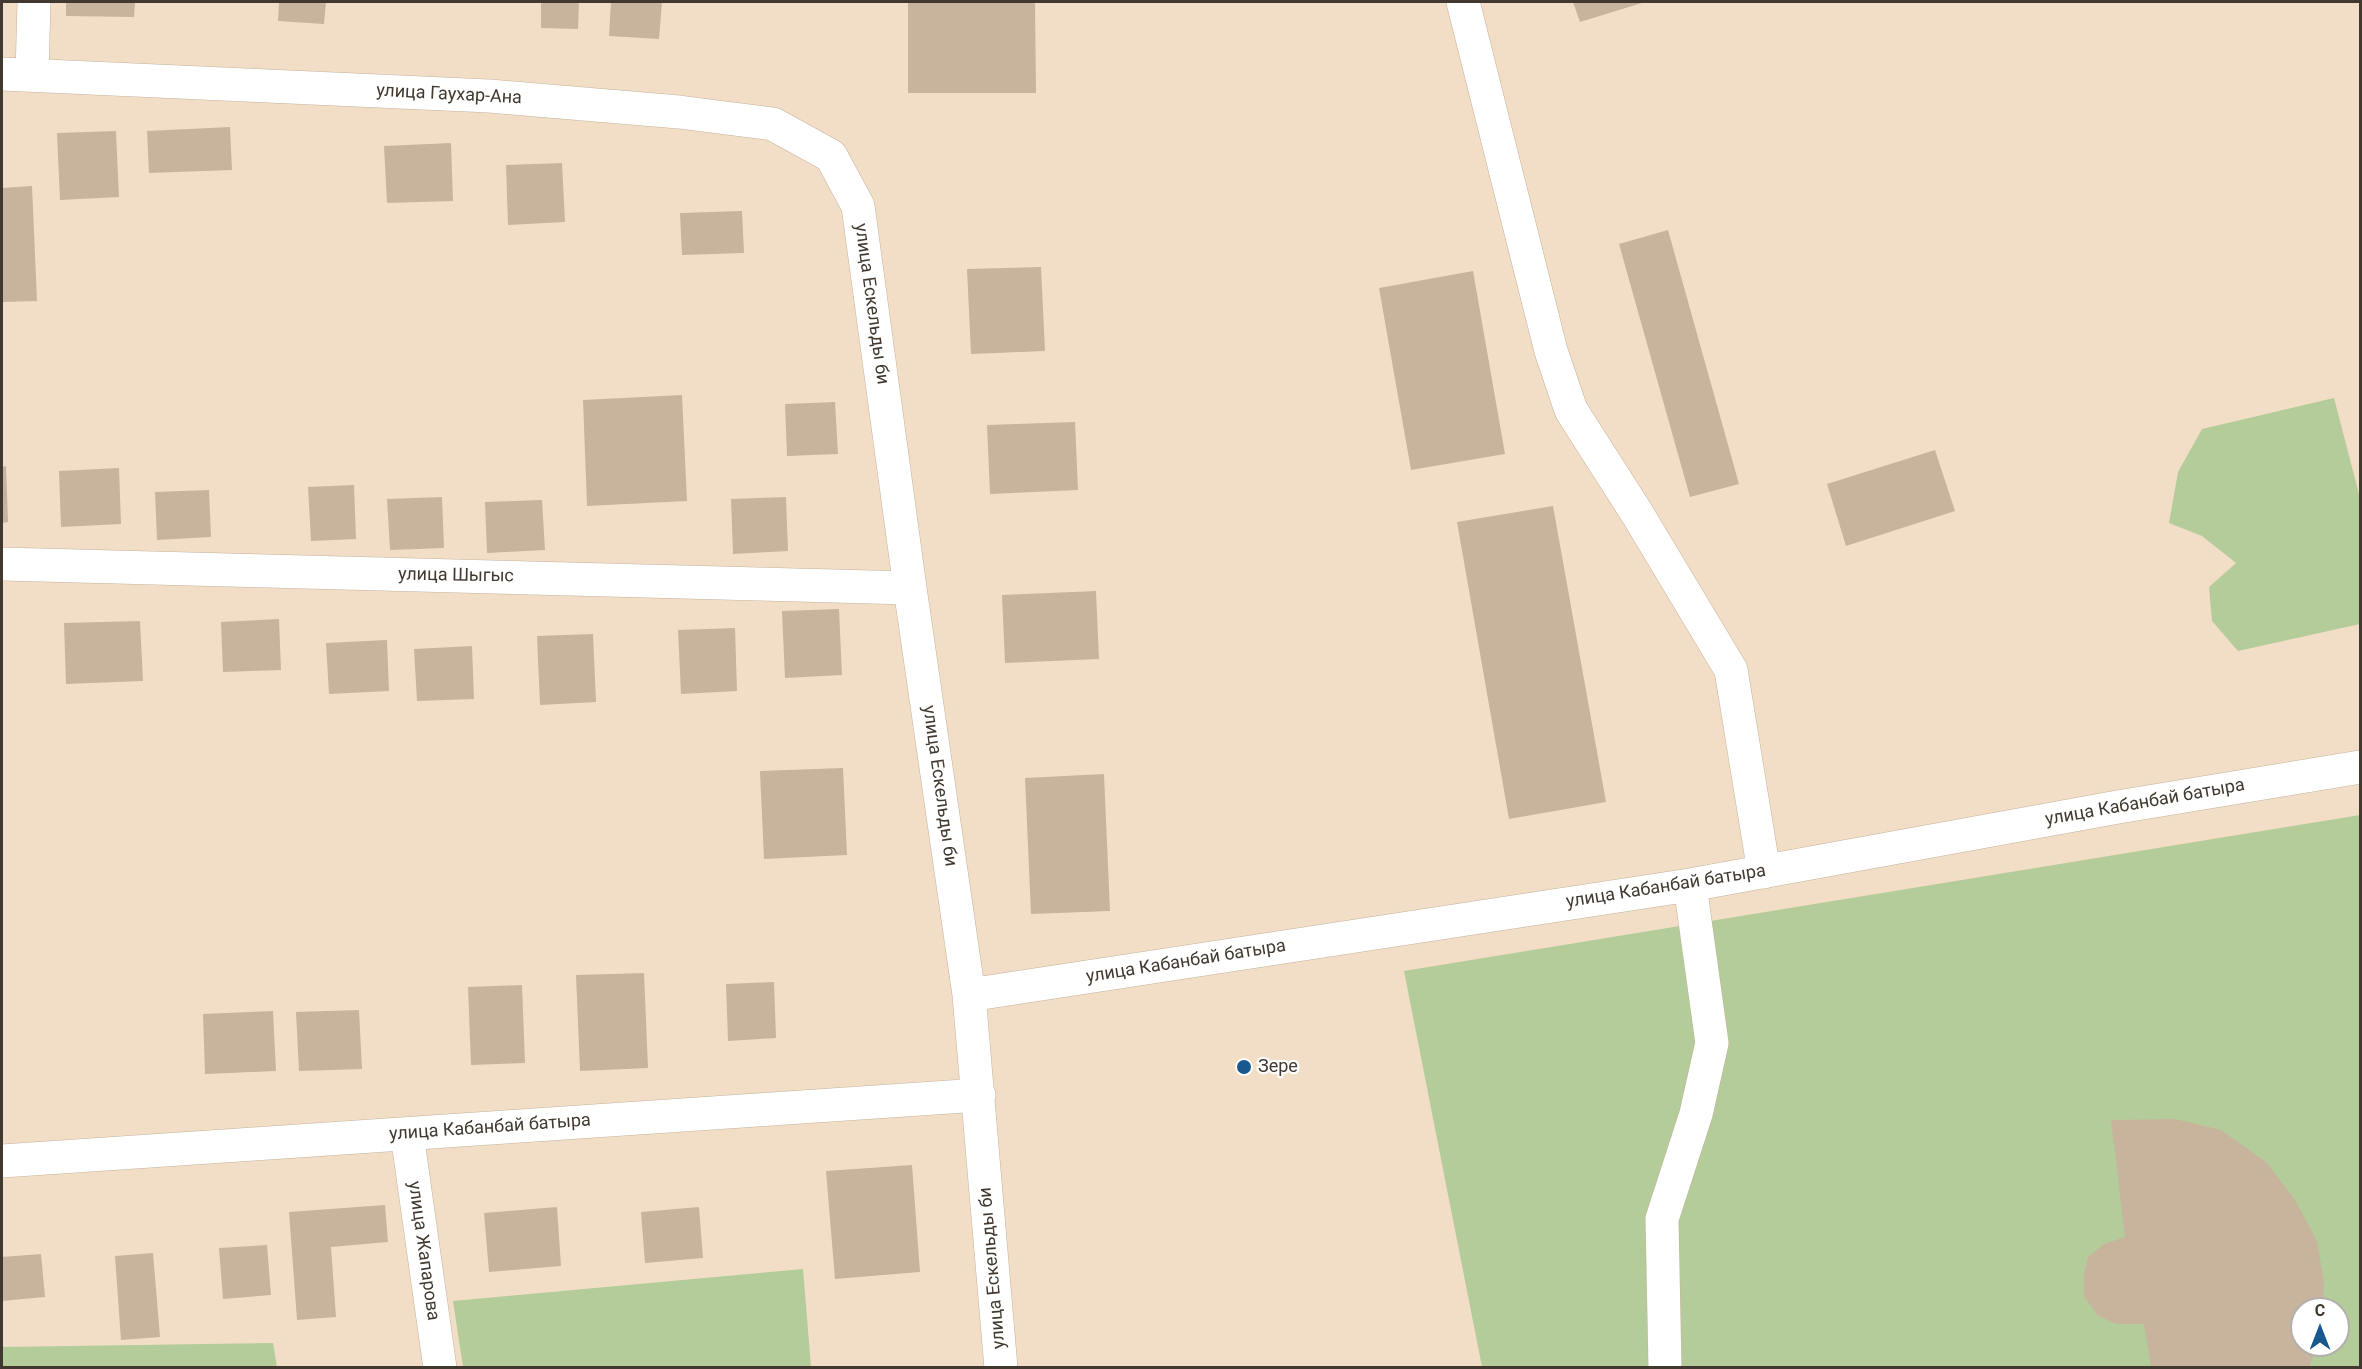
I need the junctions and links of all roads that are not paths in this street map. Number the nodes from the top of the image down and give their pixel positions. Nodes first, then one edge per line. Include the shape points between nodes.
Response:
1 (34, 2) edge
2 (1463, 2) edge
3 (16, 74) edge
4 (858, 206) joint
5 (2, 564) edge
6 (909, 588) junction
7 (2361, 767) edge
8 (1764, 872) junction
9 (1690, 885) junction
10 (969, 995) junction
11 (979, 1095) junction
12 (407, 1134) junction
13 (2, 1161) edge
14 (440, 1368) edge
15 (1001, 1368) edge
16 (1665, 1368) edge

1 - 3 street
2 - 8 street via 1551,351 1571,410 1731,670
3 - 4 street, улица Гаухар-Ана via 489,96 773,124 831,156
4 - 6 street, улица Ескельды би
5 - 6 street, улица Шыгыс
6 - 10 street, улица Ескельды би
7 - 8 street, улица Кабанбай батыра
8 - 9 street, улица Кабанбай батыра
9 - 10 street, улица Кабанбай батыра
9 - 16 street via 1712,1043 1696,1114 1662,1219
10 - 11 street, улица Ескельды би
11 - 12 street, улица Кабанбай батыра
11 - 15 street, улица Ескельды би
12 - 13 street, улица Кабанбай батыра
12 - 14 street, улица Жапарова

